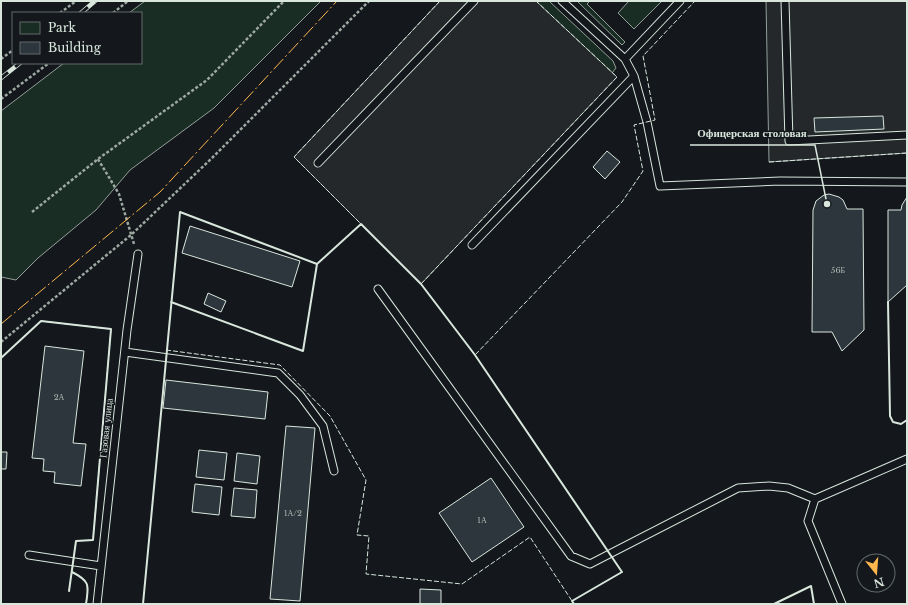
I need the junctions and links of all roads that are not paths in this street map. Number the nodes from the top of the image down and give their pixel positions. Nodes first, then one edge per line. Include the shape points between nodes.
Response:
1 (474, 1) edge
2 (562, 1) edge
3 (680, 1) edge
4 (786, 1) edge
5 (625, 59) junction
6 (634, 76) junction
7 (907, 135) edge
8 (318, 163) dead end
9 (907, 182) edge
10 (472, 245) dead end
11 (138, 254) road end
12 (378, 289) dead end
13 (125, 352) junction
14 (907, 458) edge
15 (334, 471) dead end
16 (815, 499) junction
17 (29, 555) dead end
18 (101, 566) junction
19 (97, 604) edge
20 (842, 604) edge

1 - 8 lane
2 - 5 lane
3 - 5 lane
4 - 7 lane via 789,141
5 - 6 lane
6 - 9 lane via 647,122 660,186 780,181
6 - 10 lane
11 - 13 lane, Газовая улица
12 - 16 lane via 571,556 590,564 738,488 788,488
13 - 15 lane via 278,373 300,395 323,426
13 - 18 lane, Газовая улица
14 - 16 lane
16 - 20 lane via 808,521
17 - 18 lane
18 - 19 lane, Газовая улица

